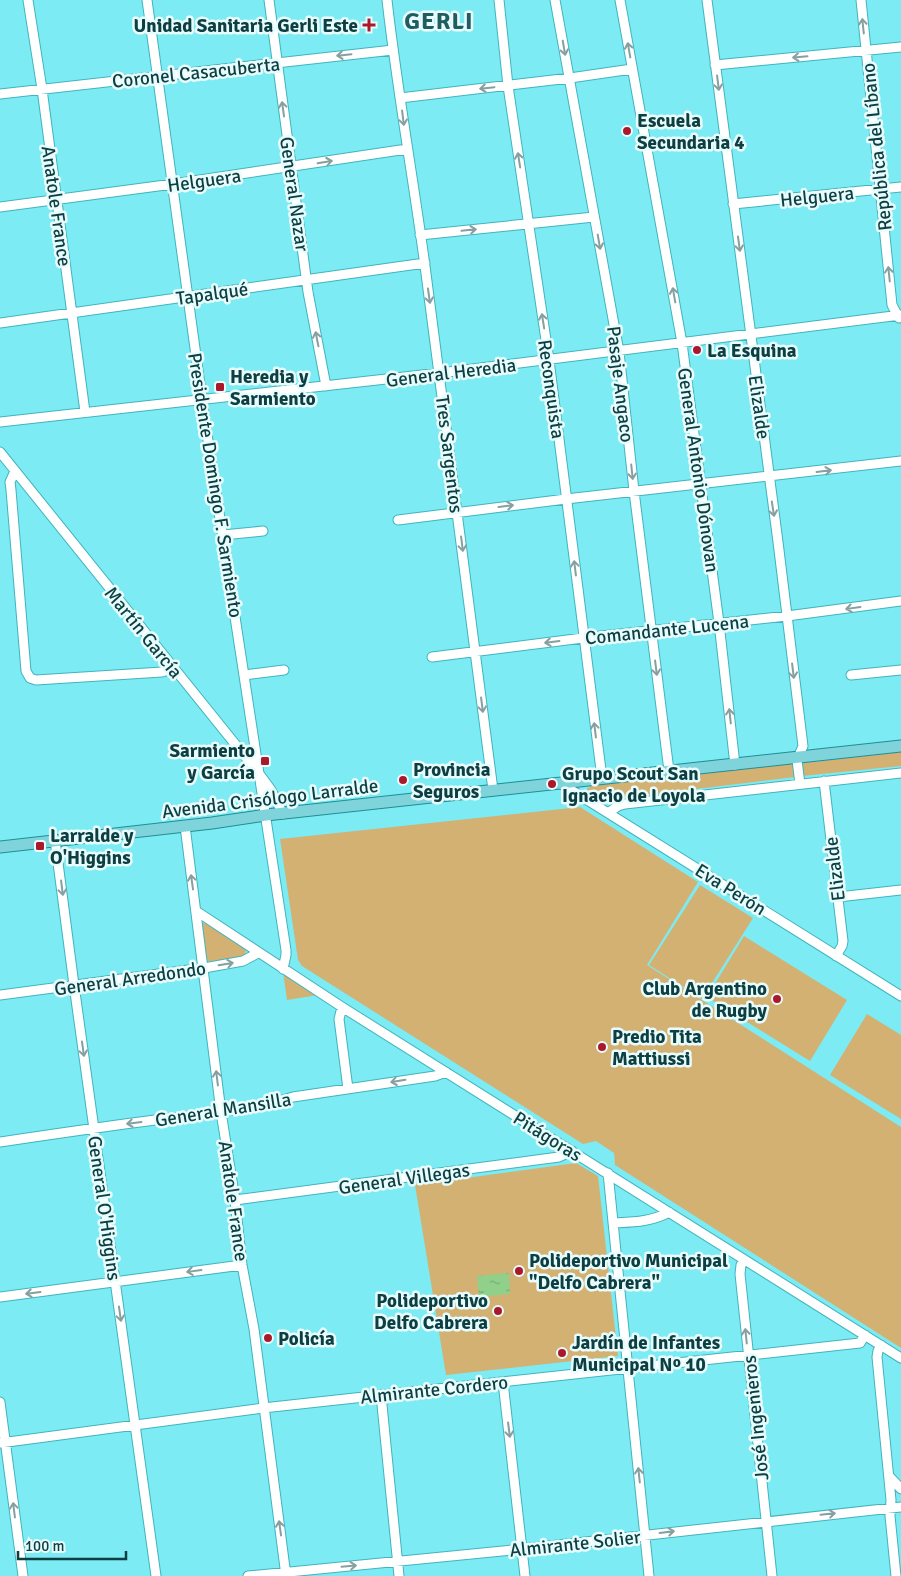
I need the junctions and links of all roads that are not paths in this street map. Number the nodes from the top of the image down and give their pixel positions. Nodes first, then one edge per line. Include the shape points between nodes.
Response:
1 (28, 0) edge
2 (147, 0) edge
3 (269, 0) edge
4 (387, 0) edge
5 (499, 0) edge
6 (556, 0) edge
7 (620, 0) edge
8 (707, 0) edge
9 (860, 0) edge
10 (901, 47) edge
11 (393, 50) junction
12 (866, 51) junction
13 (277, 63) junction
14 (715, 65) junction
15 (632, 69) junction
16 (158, 75) junction
17 (570, 78) junction
18 (508, 86) junction
19 (42, 89) junction
20 (0, 94) edge
21 (400, 98) junction
22 (407, 149) junction
23 (291, 168) junction
24 (173, 184) junction
25 (901, 187) edge
26 (880, 189) junction
27 (56, 200) junction
28 (733, 204) junction
29 (0, 207) edge
30 (594, 217) junction
31 (528, 224) junction
32 (420, 235) junction
33 (425, 263) junction
34 (306, 281) junction
35 (187, 296) junction
36 (72, 313) junction
37 (900, 317) edge
38 (0, 323) edge
39 (750, 333) junction
40 (682, 343) junction
41 (618, 352) junction
42 (549, 360) junction
43 (440, 373) junction
44 (326, 386) junction
45 (203, 400) junction
46 (85, 412) junction
47 (0, 422) edge
48 (0, 452) edge
49 (901, 462) edge
50 (15, 471) junction
51 (769, 477) junction
52 (701, 484) junction
53 (634, 491) junction
54 (566, 499) junction
55 (458, 512) junction
56 (398, 520) dead end
57 (263, 531) dead end
58 (223, 535) junction
59 (901, 601) edge
60 (787, 616) junction
61 (720, 623) junction
62 (651, 631) junction
63 (584, 638) junction
64 (476, 651) junction
65 (432, 657) dead end
66 (173, 668) junction
67 (284, 670) dead end
68 (901, 670) edge
69 (244, 675) junction
70 (851, 675) dead end
71 (901, 746) edge
72 (799, 757) junction
73 (735, 765) junction
74 (669, 771) junction
75 (901, 773) edge
76 (260, 775) junction
77 (602, 778) junction
78 (824, 781) junction
79 (560, 783) junction
80 (800, 784) junction
81 (493, 790) junction
82 (608, 813) junction
83 (283, 814) junction
84 (266, 818) junction
85 (185, 826) junction
86 (55, 840) junction
87 (0, 847) edge
88 (901, 890) edge
89 (838, 897) junction
90 (196, 911) junction
91 (258, 953) junction
92 (836, 956) junction
93 (204, 968) junction
94 (283, 969) junction
95 (74, 985) junction
96 (0, 995) edge
97 (901, 996) edge
98 (342, 1007) junction
99 (446, 1072) junction
100 (348, 1089) junction
101 (221, 1112) junction
102 (94, 1128) junction
103 (0, 1142) edge
104 (572, 1151) junction
105 (608, 1173) junction
106 (235, 1200) junction
107 (669, 1212) junction
108 (613, 1223) junction
109 (745, 1260) junction
110 (242, 1265) junction
111 (116, 1282) junction
112 (0, 1297) edge
113 (865, 1335) junction
114 (881, 1345) junction
115 (748, 1356) junction
116 (901, 1358) edge
117 (627, 1368) junction
118 (503, 1382) junction
119 (381, 1395) junction
120 (0, 1402) edge
121 (263, 1408) junction
122 (134, 1426) junction
123 (3, 1442) edge
124 (889, 1476) junction
125 (901, 1489) edge
126 (901, 1507) edge
127 (890, 1508) junction
128 (766, 1521) junction
129 (645, 1535) junction
130 (522, 1549) junction
131 (398, 1562) junction
132 (286, 1574) edge
133 (23, 1576) edge
134 (156, 1576) edge
135 (248, 1576) edge
136 (400, 1576) edge
137 (525, 1576) edge
138 (650, 1576) edge
139 (772, 1576) edge
140 (896, 1576) edge

1 - 19 street, Anatole France
2 - 16 street, Presidente Domingo F. Sarmiento
3 - 13 street, General Nazar
4 - 11 street, Tres Sargentos
5 - 18 street, Reconquista
6 -> 17 street, Pasaje Angaco
15 -> 7 street, General Antonio Dónovan
8 - 14 street, Elizalde
12 -> 9 street, República del Líbano
10 - 12 street
11 -> 13 street, Coronel Casacuberta
11 - 21 street, Tres Sargentos
12 -> 14 street
12 - 26 street, República del Líbano
13 - 16 street, Coronel Casacuberta
23 -> 13 street, General Nazar
14 -> 28 street, Elizalde
15 - 17 street
40 -> 15 street, General Antonio Dónovan
16 - 19 street, Coronel Casacuberta
16 - 24 street, Presidente Domingo F. Sarmiento
17 - 18 street
17 - 30 street, Pasaje Angaco
18 -> 21 street
31 -> 18 street, Reconquista
19 - 20 street, Coronel Casacuberta
19 - 27 street, Anatole France
21 -> 22 street, Tres Sargentos
23 -> 22 street, Helguera
22 - 32 street, Tres Sargentos
23 - 24 street, Helguera
23 - 34 street, General Nazar
24 - 27 street, Helguera
24 - 35 street, Presidente Domingo F. Sarmiento
25 - 26 street, Helguera
26 - 28 street, Helguera
37 -> 26 street, República del Líbano via 892,305
27 - 29 street, Helguera
27 - 36 street, Anatole France
28 -> 39 street, Elizalde
30 - 31 street
30 -> 41 street, Pasaje Angaco
32 -> 31 street
42 -> 31 street, Reconquista
32 - 33 street, Tres Sargentos
33 - 34 street, Tapalqué
33 -> 43 street, Tres Sargentos
34 - 35 street, Tapalqué
44 -> 34 street, General Nazar
35 - 36 street, Tapalqué
35 - 45 street, Presidente Domingo F. Sarmiento
36 - 38 street, Tapalqué
36 - 46 street, Anatole France
37 - 39 street, General Heredia
39 - 40 street, General Heredia
39 - 51 street, Elizalde
40 - 41 street, General Heredia
40 - 52 street, General Antonio Dónovan
41 - 42 street, General Heredia
41 -> 53 street, Pasaje Angaco
42 - 43 street, General Heredia
42 - 54 street, Reconquista
43 - 44 street, General Heredia
43 - 55 street, Tres Sargentos
44 - 45 street, General Heredia
45 - 46 street, General Heredia
45 - 58 street, Presidente Domingo F. Sarmiento
46 - 47 street, General Heredia
48 - 50 street, Martín García
51 -> 49 street
50 - 66 street, Martín García
50 - 66 street via 10,482 26,671 30,678 162,672
51 - 52 street
51 -> 60 street, Elizalde
52 - 53 street
52 - 61 street, General Antonio Dónovan
53 - 54 street
53 - 62 street, Pasaje Angaco
55 -> 54 street
63 -> 54 street, Reconquista
55 - 56 street
55 -> 64 street, Tres Sargentos
57 - 58 street
58 - 69 street, Presidente Domingo F. Sarmiento
59 -> 60 street, Comandante Lucena
60 - 61 street, Comandante Lucena
60 -> 72 street, Elizalde via 802,746
61 - 62 street, Comandante Lucena
73 -> 61 street, General Antonio Dónovan
62 - 63 street, Comandante Lucena
62 -> 74 street, Pasaje Angaco
63 -> 64 street, Comandante Lucena
77 -> 63 street, Reconquista
64 - 65 street, Comandante Lucena
64 -> 81 street, Tres Sargentos
66 - 76 street, Martín García
67 - 69 street
68 - 70 street
69 - 76 street, Presidente Domingo F. Sarmiento
71 - 72 main road, Avenida Crisólogo Larralde
72 - 73 main road, Avenida Crisólogo Larralde
72 - 80 street, Elizalde
73 - 74 main road, Avenida Crisólogo Larralde
74 - 77 main road, Avenida Crisólogo Larralde
75 - 78 street
76 - 83 street, Martín García
76 - 84 street, Presidente Domingo F. Sarmiento
77 - 79 main road, Avenida Crisólogo Larralde
78 - 80 street
78 - 89 street, Elizalde
79 - 81 main road, Avenida Crisólogo Larralde
79 - 82 street, Eva Perón
80 - 82 street via 624,804
81 - 83 main road, Avenida Crisólogo Larralde
82 - 92 street, Eva Perón
83 - 84 main road, Avenida Crisólogo Larralde
84 - 85 main road, Avenida Crisólogo Larralde
84 - 94 street, Presidente Domingo F. Sarmiento via 286,950
85 - 86 main road, Avenida Crisólogo Larralde
90 -> 85 street, Anatole France
86 - 87 main road, Avenida Crisólogo Larralde
86 -> 95 street, General O'Higgins
88 - 89 street
89 - 92 street, Elizalde via 842,946
90 - 91 street, Pitágoras
90 - 93 street, Anatole France
93 -> 91 street, General Arredondo via 242,961
91 - 94 street, Pitágoras
92 - 97 street, Eva Perón
93 - 95 street, General Arredondo
101 -> 93 street, Anatole France
94 - 98 street, Pitágoras
95 - 96 street, General Arredondo
95 -> 102 street, General O'Higgins
98 - 99 street, Pitágoras
98 - 100 street via 340,1019
99 -> 100 street, General Mansilla
99 - 104 street, Pitágoras
100 - 101 street, General Mansilla
101 -> 102 street, General Mansilla
101 - 106 street, Anatole France
102 - 103 street, General Mansilla
102 - 111 street, General O'Higgins
104 - 105 street, Pitágoras
104 - 106 street, General Villegas via 559,1157
105 - 107 street, Pitágoras
105 - 108 street
106 - 110 street, Anatole France
107 - 108 street via 652,1220
107 - 109 street, Pitágoras
108 - 117 street
109 - 113 street, Pitágoras
115 -> 109 street, José Ingenieros via 740,1274
110 -> 111 street
110 - 121 street, Anatole France via 254,1328
111 -> 112 street
111 -> 122 street, General O'Higgins
113 - 114 street, Pitágoras
113 - 115 street, Almirante Cordero via 860,1342
114 - 116 street, Pitágoras
114 - 124 street via 878,1357
115 - 117 street, Almirante Cordero
115 - 128 street, José Ingenieros
117 - 118 street, Almirante Cordero
129 -> 117 street
118 - 119 street, Almirante Cordero
118 -> 130 street
119 - 121 street, Almirante Cordero
119 - 131 street
120 - 123 street
121 - 122 street, Almirante Cordero
132 -> 121 street, Anatole France
122 - 123 street, Almirante Cordero
122 - 134 street, General O'Higgins
133 -> 123 street
124 - 125 street
124 - 127 street
126 - 127 street, Almirante Solier
128 -> 127 street, Almirante Solier
127 - 140 street
129 -> 128 street, Almirante Solier
128 - 139 street, José Ingenieros
129 - 130 street, Almirante Solier
129 - 138 street
130 - 131 street, Almirante Solier
130 - 137 street
132 -> 131 street, Almirante Solier
131 - 136 street
132 - 135 street, Almirante Solier

